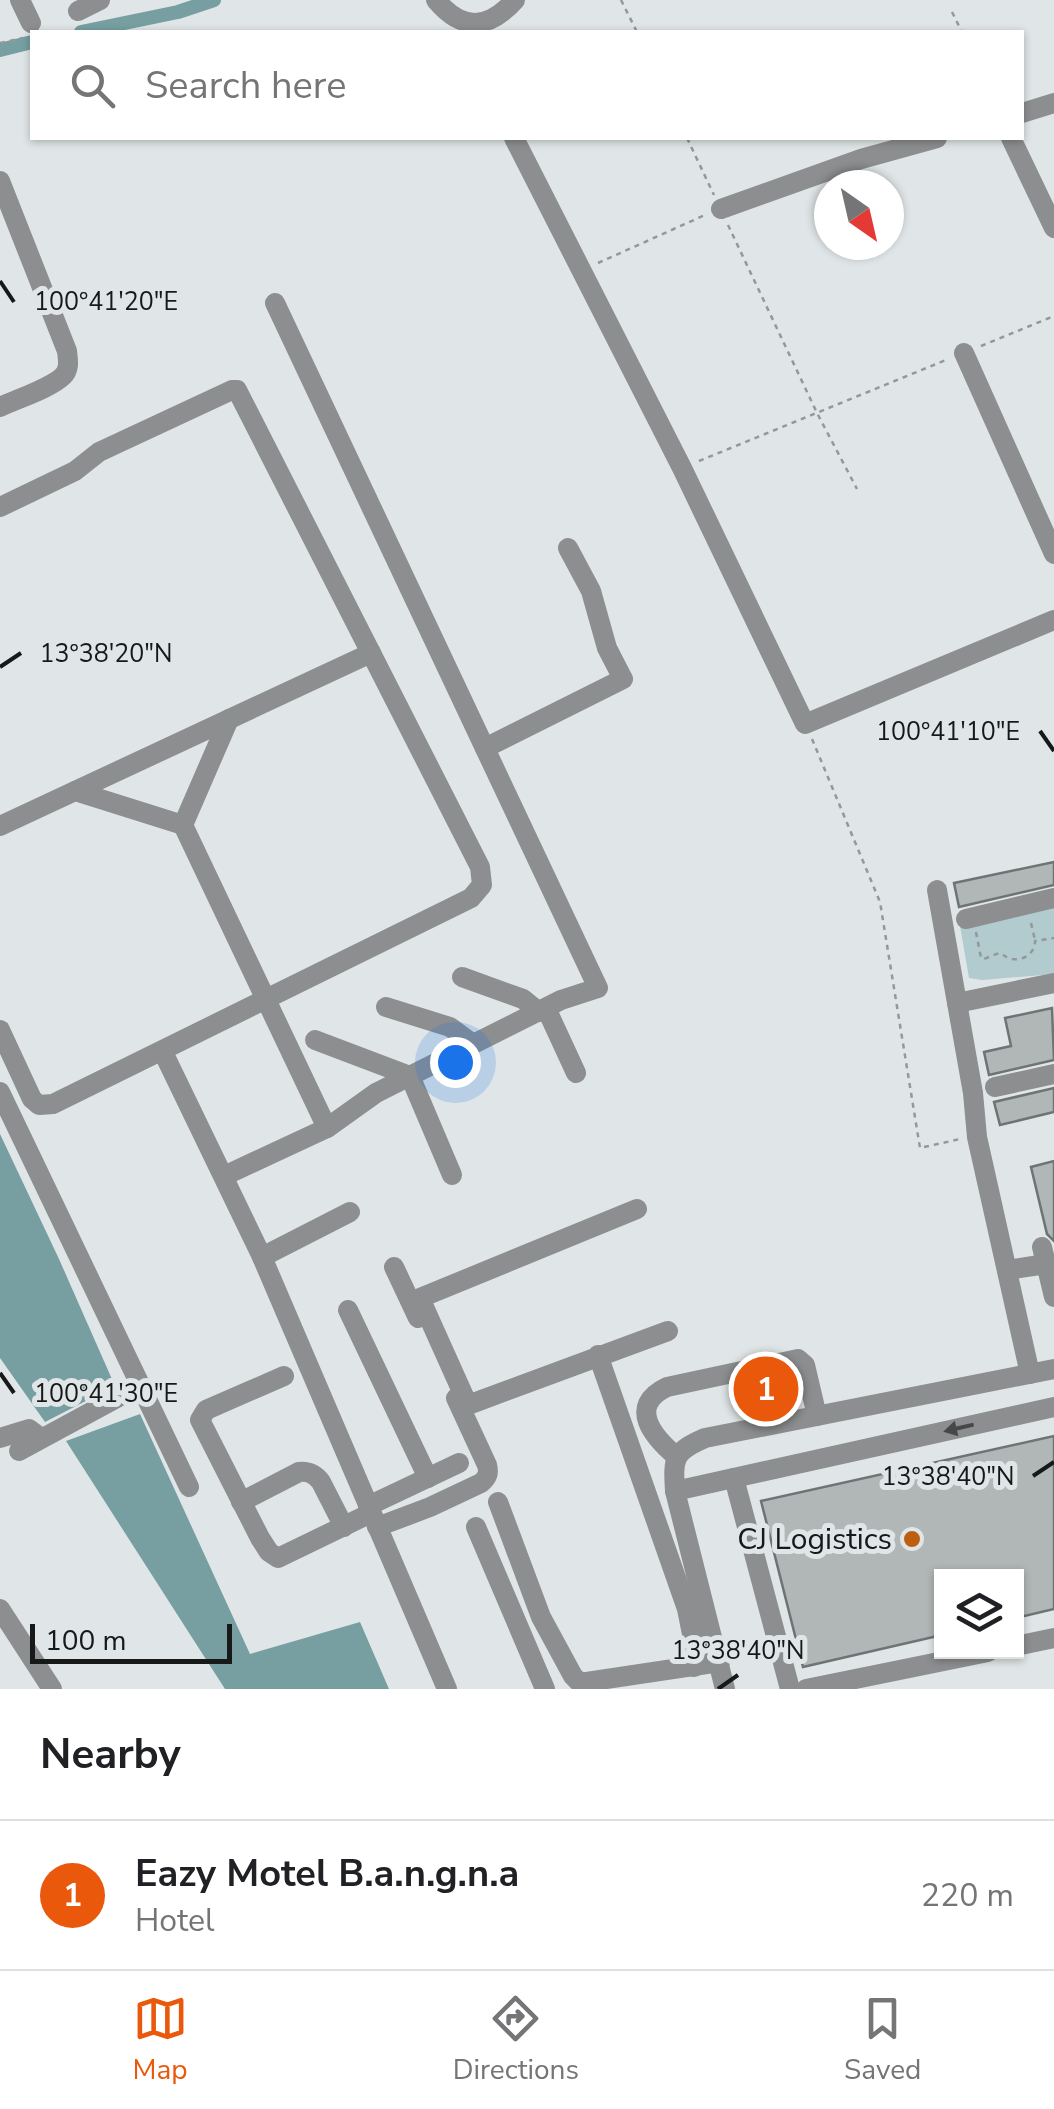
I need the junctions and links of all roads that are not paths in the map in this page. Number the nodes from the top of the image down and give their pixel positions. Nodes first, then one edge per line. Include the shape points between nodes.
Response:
1 (20, 0) edge
2 (100, 0) edge
3 (436, 0) edge
4 (515, 0) edge
5 (78, 11) dead end
6 (465, 27) edge
7 (32, 29) edge
8 (1054, 104) edge
9 (1024, 112) edge
10 (515, 140) edge
11 (930, 140) edge
12 (1012, 140) edge
13 (0, 181) edge
14 (720, 209) road end
15 (1054, 228) edge
16 (275, 303) dead end
17 (964, 353) road end
18 (0, 406) edge
19 (0, 507) edge
20 (568, 548) dead end
21 (1054, 554) edge
22 (1054, 620) edge
23 (371, 653) junction
24 (229, 720) junction
25 (485, 748) junction
26 (75, 791) junction
27 (0, 826) edge
28 (183, 826) junction
29 (937, 890) dead end
30 (1054, 898) edge
31 (970, 918) road end
32 (462, 977) dead end
33 (1054, 983) edge
34 (267, 1000) junction
35 (957, 1003) junction
36 (386, 1007) dead end
37 (542, 1010) junction
38 (0, 1030) edge
39 (314, 1040) dead end
40 (473, 1044) junction
41 (163, 1052) junction
42 (576, 1074) dead end
43 (1054, 1074) edge
44 (410, 1076) junction
45 (995, 1087) dead end
46 (0, 1092) edge
47 (327, 1128) junction
48 (452, 1175) dead end
49 (224, 1176) junction
50 (637, 1210) dead end
51 (350, 1212) dead end
52 (262, 1257) junction
53 (394, 1267) dead end
54 (1007, 1270) junction
55 (1054, 1296) edge
56 (348, 1310) dead end
57 (668, 1331) dead end
58 (598, 1355) junction
59 (1054, 1369) edge
60 (1030, 1374) junction
61 (284, 1376) dead end
62 (139, 1386) junction
63 (1054, 1407) edge
64 (817, 1416) junction
65 (0, 1438) edge
66 (42, 1438) junction
67 (18, 1451) dead end
68 (677, 1457) junction
69 (459, 1463) dead end
70 (428, 1478) junction
71 (734, 1478) junction
72 (189, 1487) dead end
73 (675, 1492) junction
74 (241, 1502) junction
75 (498, 1502) dead end
76 (372, 1515) junction
77 (344, 1527) junction
78 (476, 1527) dead end
79 (0, 1609) edge
80 (1054, 1638) edge
81 (1024, 1644) edge
82 (954, 1659) edge
83 (720, 1662) junction
84 (694, 1666) junction
85 (52, 1689) edge
86 (447, 1689) edge
87 (544, 1689) edge
88 (725, 1689) edge
89 (790, 1689) edge
90 (806, 1689) edge

1 - 7 street
2 - 5 street
3 - 6 street
4 - 6 street via 490,21
8 - 9 street
10 - 22 street via 805,724
11 - 14 street
12 - 15 street
13 - 18 street via 69,365 49,384
16 - 25 street
17 - 21 street
19 - 23 street via 99,452 238,390
20 - 25 street via 592,591 622,680
23 - 24 street
23 - 34 street via 480,867 482,885 471,898
24 - 26 street
24 - 28 street
25 - 37 street via 598,988
26 - 27 street
26 - 28 street
28 - 34 street
29 - 35 street
30 - 31 street
32 - 37 street
33 - 35 street
34 - 41 street
34 - 47 street
35 - 54 street via 977,1137
36 - 40 street via 450,1027
37 - 40 street
37 - 42 street
38 - 41 street via 39,1105
39 - 44 street
40 - 44 street
41 - 49 street
43 - 45 street
44 - 47 street
44 - 48 street
46 - 62 street
47 - 49 street
49 - 52 street
50 - 58 street via 420,1298 468,1405
51 - 52 street
52 - 76 street
53 - 76 street via 489,1474 458,1494
54 - 55 street via 1044,1256
54 - 60 street
56 - 70 street
57 - 58 street
58 - 84 street via 688,1610
59 - 60 street
60 - 64 street
61 - 74 street via 201,1417
62 - 66 street
62 - 72 street
63 -> 71 street
64 - 68 street via 705,1438
64 - 68 street via 798,1359 667,1386 650,1400 647,1416 655,1438
65 - 66 street via 29,1429
66 - 67 street
68 - 73 street
69 - 70 street
70 - 76 street
71 - 73 street
71 - 89 street
73 - 83 street
74 - 77 street via 278,1558
74 - 77 street via 307,1471 321,1482
75 - 84 street via 541,1618 577,1680
76 - 77 street
76 - 86 street
78 - 87 street
79 - 85 street
80 - 81 street
82 - 90 street
83 - 84 street
83 - 88 street

